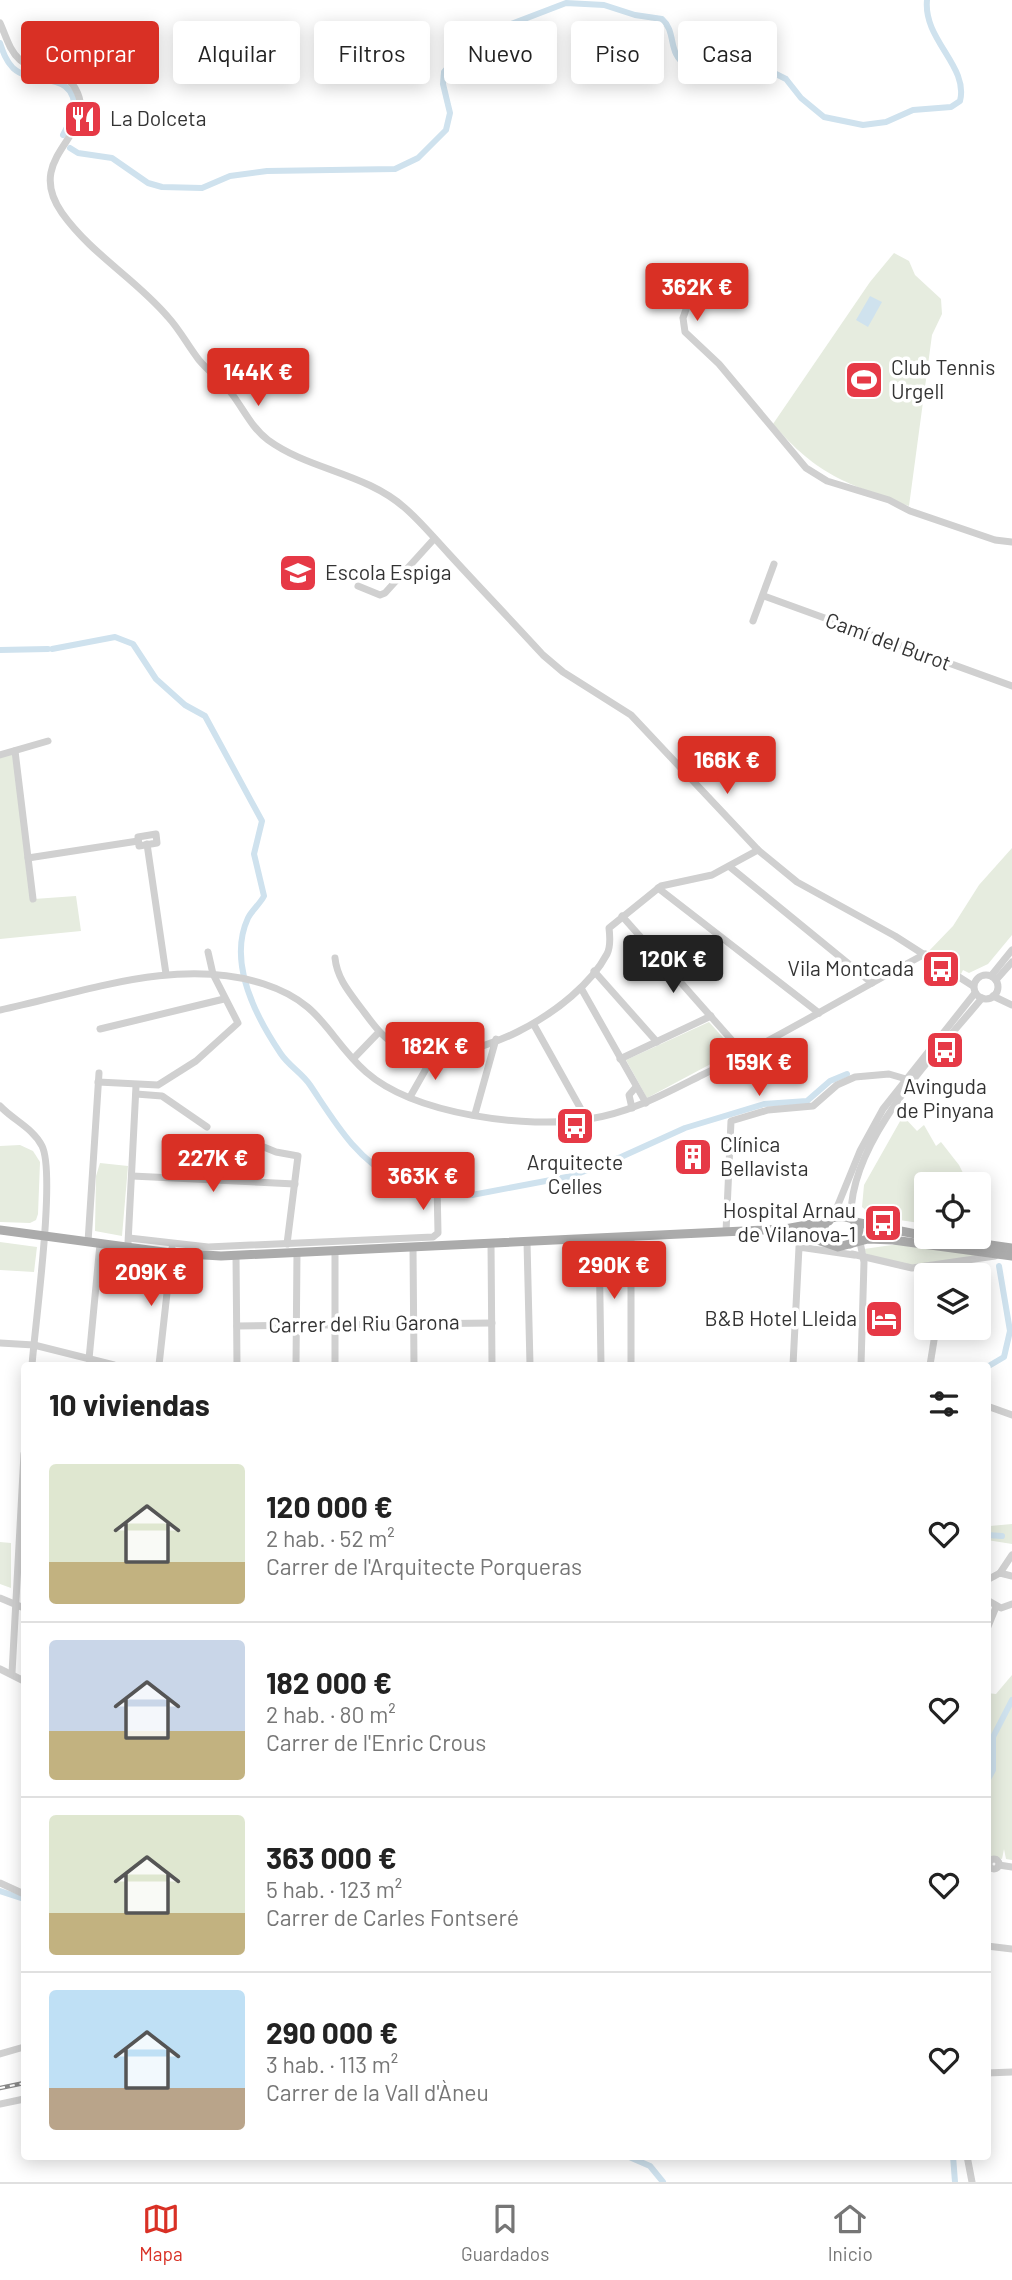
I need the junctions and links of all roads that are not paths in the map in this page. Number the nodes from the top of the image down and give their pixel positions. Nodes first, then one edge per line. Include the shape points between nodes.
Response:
1 (0, 23) edge
2 (705, 276) dead end
3 (434, 539) junction
4 (1012, 542) edge
5 (774, 564) dead end
6 (358, 586) dead end
7 (764, 596) junction
8 (753, 621) dead end
9 (1012, 686) edge
10 (48, 741) dead end
11 (15, 751) junction
12 (0, 755) edge
13 (138, 841) junction
14 (148, 844) junction
15 (758, 850) junction
16 (28, 858) junction
17 (730, 867) junction
18 (658, 888) junction
19 (33, 899) dead end
20 (622, 916) junction
21 (1012, 950) edge
22 (208, 952) dead end
23 (925, 954) junction
24 (335, 958) dead end
25 (1012, 962) edge
26 (594, 971) junction
27 (166, 974) junction
28 (213, 974) junction
29 (993, 978) junction
30 (872, 983) junction
31 (580, 988) junction
32 (977, 992) junction
33 (993, 996) junction
34 (224, 999) junction
35 (1012, 1005) edge
36 (0, 1010) edge
37 (819, 1013) junction
38 (710, 1016) junction
39 (534, 1026) junction
40 (100, 1029) dead end
41 (379, 1032) junction
42 (496, 1039) junction
43 (657, 1042) junction
44 (436, 1053) junction
45 (744, 1054) junction
46 (354, 1058) junction
47 (620, 1059) junction
48 (99, 1073) dead end
49 (906, 1079) junction
50 (98, 1082) junction
51 (636, 1087) junction
52 (136, 1090) junction
53 (410, 1097) junction
54 (646, 1103) junction
55 (0, 1106) edge
56 (632, 1108) junction
57 (475, 1114) junction
58 (587, 1120) junction
59 (207, 1126) dead end
60 (254, 1143) dead end
61 (132, 1175) junction
62 (391, 1179) dead end
63 (295, 1184) junction
64 (831, 1219) junction
65 (854, 1224) junction
66 (785, 1229) junction
67 (0, 1230) edge
68 (726, 1232) junction
69 (914, 1234) edge
70 (44, 1236) junction
71 (631, 1236) junction
72 (599, 1238) junction
73 (88, 1242) junction
74 (414, 1242) junction
75 (527, 1242) junction
76 (860, 1242) junction
77 (128, 1243) junction
78 (491, 1243) junction
79 (100, 1244) junction
80 (287, 1244) junction
81 (262, 1245) junction
82 (834, 1245) junction
83 (849, 1245) junction
84 (1006, 1248) edge
85 (172, 1249) junction
86 (335, 1251) junction
87 (297, 1252) junction
88 (281, 1253) junction
89 (236, 1255) junction
90 (854, 1255) junction
91 (1012, 1256) edge
92 (863, 1259) junction
93 (949, 1263) edge
94 (914, 1268) edge
95 (492, 1323) junction
96 (413, 1324) junction
97 (237, 1326) junction
98 (296, 1326) junction
99 (335, 1326) junction
100 (934, 1340) edge
101 (0, 1343) edge
102 (34, 1345) junction
103 (89, 1359) junction
104 (32, 1362) edge
105 (102, 1362) edge
106 (159, 1362) edge
107 (237, 1362) edge
108 (296, 1362) edge
109 (335, 1362) edge
110 (414, 1362) edge
111 (492, 1362) edge
112 (530, 1362) edge
113 (601, 1362) edge
114 (631, 1362) edge
115 (793, 1362) edge
116 (861, 1362) edge
117 (930, 1362) edge
118 (991, 1407) edge
119 (1012, 1415) edge
120 (21, 1509) edge
121 (1012, 1555) edge
122 (1000, 1573) junction
123 (1012, 1574) edge
124 (991, 1578) edge
125 (0, 1596) edge
126 (15, 1602) junction
127 (1012, 1604) edge
128 (21, 1605) edge
129 (991, 1605) edge
130 (0, 1669) edge
131 (12, 1673) junction
132 (21, 1679) edge
133 (999, 1865) dead end
134 (1012, 1867) edge
135 (0, 1883) edge
136 (21, 1893) edge
137 (991, 1946) edge
138 (1012, 1949) edge
139 (21, 2049) edge
140 (0, 2054) edge
141 (1012, 2072) edge
142 (991, 2073) edge
143 (21, 2100) edge
144 (0, 2104) edge
145 (968, 2160) edge
146 (972, 2182) edge

1 - 3 street via 22,62 63,76 76,89 81,117 53,161 50,182 61,212 82,237 170,318 267,439 388,496
2 - 4 street via 682,318 685,332 719,364 807,468 828,481 910,511
3 - 6 street via 385,593
3 - 15 street via 562,672 631,715 651,733
5 - 7 street
7 - 8 street
7 - 9 street, Camí del Burot
10 - 11 street
11 - 12 street
11 - 16 street
13 - 14 street via 139,846
13 - 14 street via 138,837 156,834 158,843
13 - 16 street
14 - 27 street
15 - 17 street
15 - 23 street via 797,882
16 - 19 street
17 - 18 street
17 - 30 street
18 - 20 street
18 - 37 street
20 - 26 street via 609,928 608,953
20 - 38 street
21 - 29 street
22 - 28 street
23 - 30 street
23 - 32 street
24 - 41 street via 336,972
25 - 29 street
26 - 31 street
26 - 43 street
27 - 28 street
27 - 36 street
28 - 34 street
28 - 46 street via 286,992 325,1021
29 - 32 street via 978,977
29 - 33 street via 998,988
30 - 37 street
31 - 39 street
31 - 47 street
32 - 33 street
32 - 49 street
32 - 65 street via 895,1106 869,1151 852,1189
33 - 35 street
34 - 40 street
34 - 52 street via 238,1023 197,1061 158,1085
37 - 45 street
38 - 43 street
38 - 45 street
39 - 42 street
39 - 58 street
41 - 44 street via 401,1048
41 - 46 street
42 - 44 street via 462,1051
42 - 57 street
43 - 47 street
44 - 53 street
45 - 54 street
46 - 53 street via 369,1074
47 - 51 street
48 - 50 street
49 - 64 street via 860,1150
49 - 68 street via 889,1074 855,1077 837,1085 813,1106 768,1110 729,1123
50 - 52 street
50 - 73 street
51 - 54 street
51 - 56 street via 629,1096
52 - 59 street via 162,1096
52 - 61 street
53 - 57 street
54 - 56 street
55 - 70 street via 36,1137 45,1152
56 - 58 street
57 - 58 street via 506,1120
60 - 63 street via 298,1156
61 - 63 street
61 - 77 street
62 - 74 street via 402,1185 436,1187 438,1233
63 - 80 street
64 - 65 main road via 841,1215
64 - 66 main road
64 - 82 main road via 825,1232
65 - 69 main road
65 - 76 street
65 - 83 main road
66 - 68 main road
66 - 82 main road
67 - 70 main road
68 - 71 main road
70 - 73 main road
70 - 102 street
71 - 72 main road
71 - 114 street
72 - 75 main road
72 - 113 street
73 - 79 main road
74 - 78 main road via 429,1247
74 - 80 street
74 - 86 main road
74 - 96 street
75 - 78 main road
75 - 112 street
76 - 83 main road
76 - 84 main road
76 - 92 street
77 - 79 main road
77 - 85 main road
78 - 95 street
79 - 103 street
80 - 81 street
81 - 85 street
81 - 88 street
82 - 83 main road
82 - 90 street
84 - 91 main road
84 - 93 street
85 - 89 main road
85 - 106 street
86 - 87 main road
86 - 99 street
87 - 88 main road
87 - 98 street
88 - 89 main road
89 - 97 street
90 - 92 street
90 - 115 street via 799,1247
92 - 94 street
92 - 116 street
95 - 96 street, Carrer del Riu Garona
95 - 111 street
96 - 99 street, Carrer del Riu Garona
96 - 110 street
97 - 98 street, Carrer del Riu Garona
97 - 107 street
98 - 99 street, Carrer del Riu Garona
98 - 108 street
99 - 109 street
100 - 117 street
101 - 102 street
102 - 103 street
102 - 104 street
103 - 105 street
118 - 119 street
120 - 126 street
121 - 122 street
122 - 123 street
122 - 124 street
125 - 126 street
126 - 128 street
126 - 131 street
127 - 129 street
130 - 131 street
131 - 132 street
133 - 134 street
135 - 136 street
137 - 138 street
139 - 140 street
141 - 142 street
143 - 144 street
145 - 146 street

